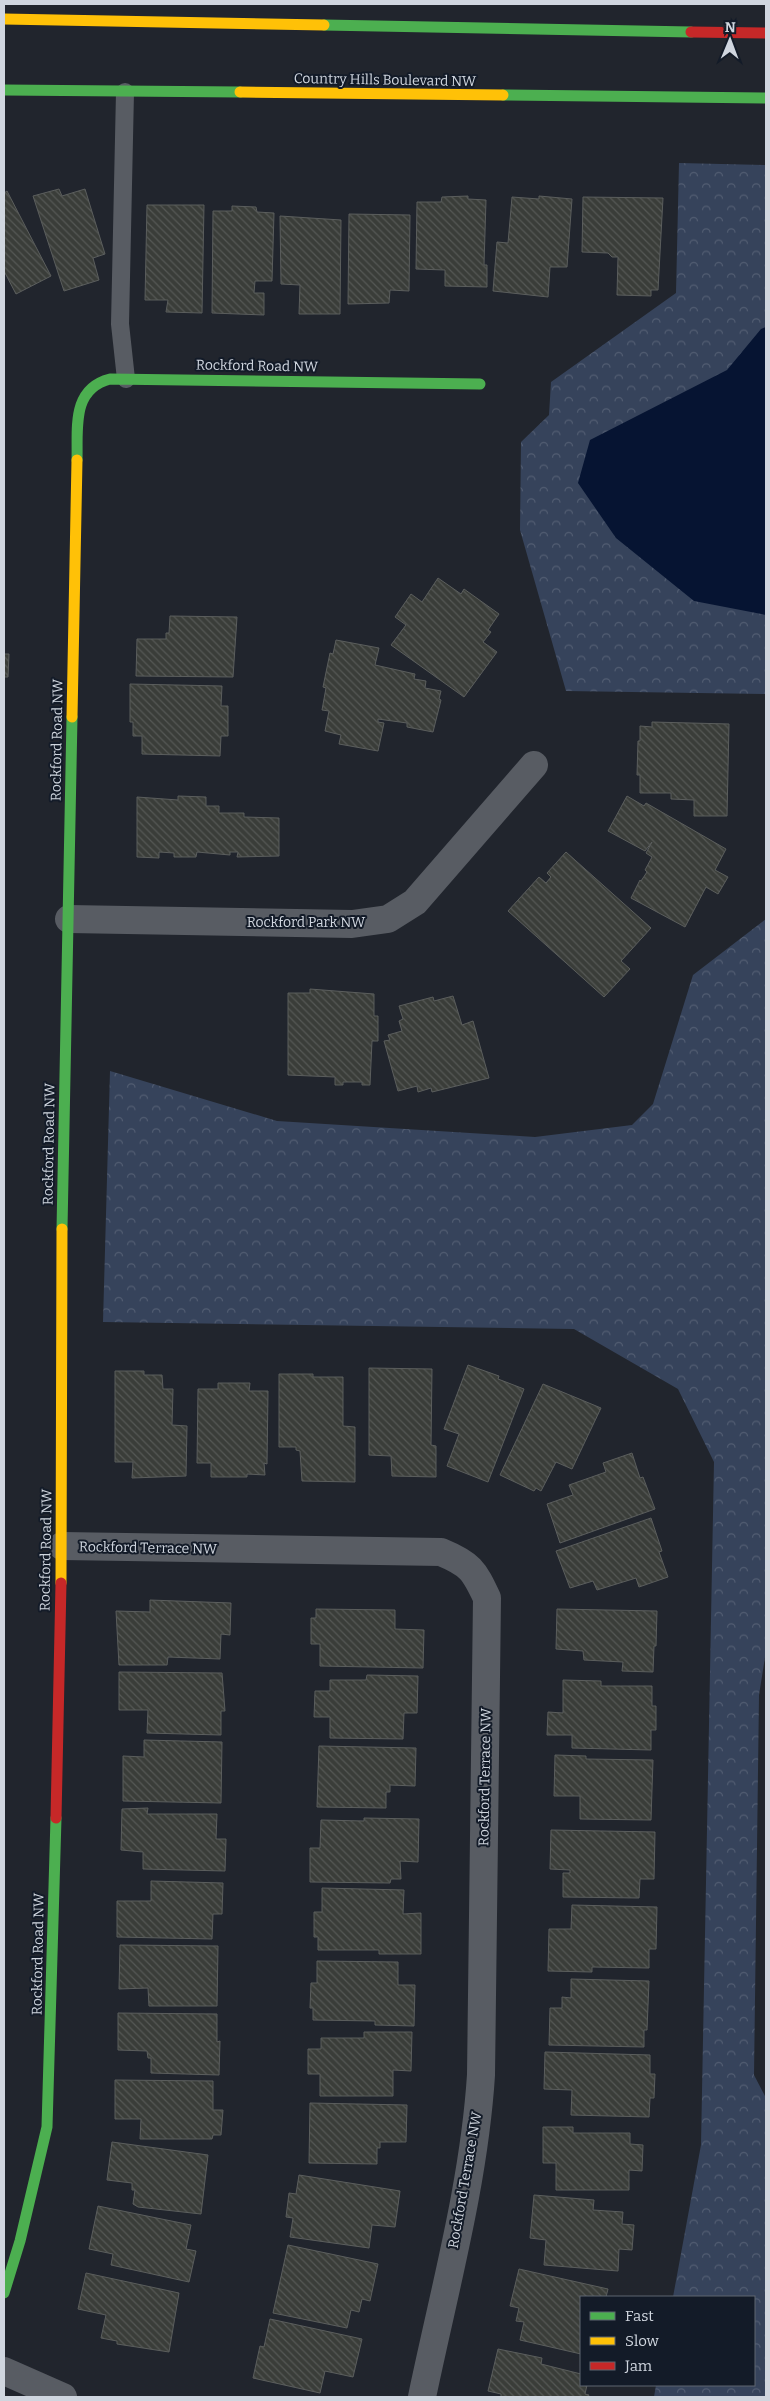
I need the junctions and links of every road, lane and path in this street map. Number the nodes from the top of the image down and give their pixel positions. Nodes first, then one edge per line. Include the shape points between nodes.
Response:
1 (4, 19) edge
2 (766, 33) edge
3 (4, 90) edge
4 (125, 92) junction
5 (766, 98) edge
6 (126, 379) junction
7 (480, 384) dead end
8 (534, 765) dead end
9 (69, 920) junction
10 (62, 1546) junction
11 (4, 2292) edge
12 (4, 2370) edge
13 (64, 2397) edge
14 (422, 2397) edge

1 - 2 street
3 - 4 street, Country Hills Boulevard NW
4 - 5 street, Country Hills Boulevard NW
4 - 6 lane via 120,324
6 - 7 street, Rockford Road NW
6 - 9 street, Rockford Road NW via 108,378 93,385 86,391 78,412
8 - 9 street, Rockford Park NW via 415,902 388,919 352,924
9 - 10 street, Rockford Road NW via 62,1244
10 - 11 street, Rockford Road NW via 47,2127 20,2241
10 - 14 street, Rockford Terrace NW via 441,1552 475,1571 487,1598 482,2048 478,2112 471,2164
12 - 13 street

